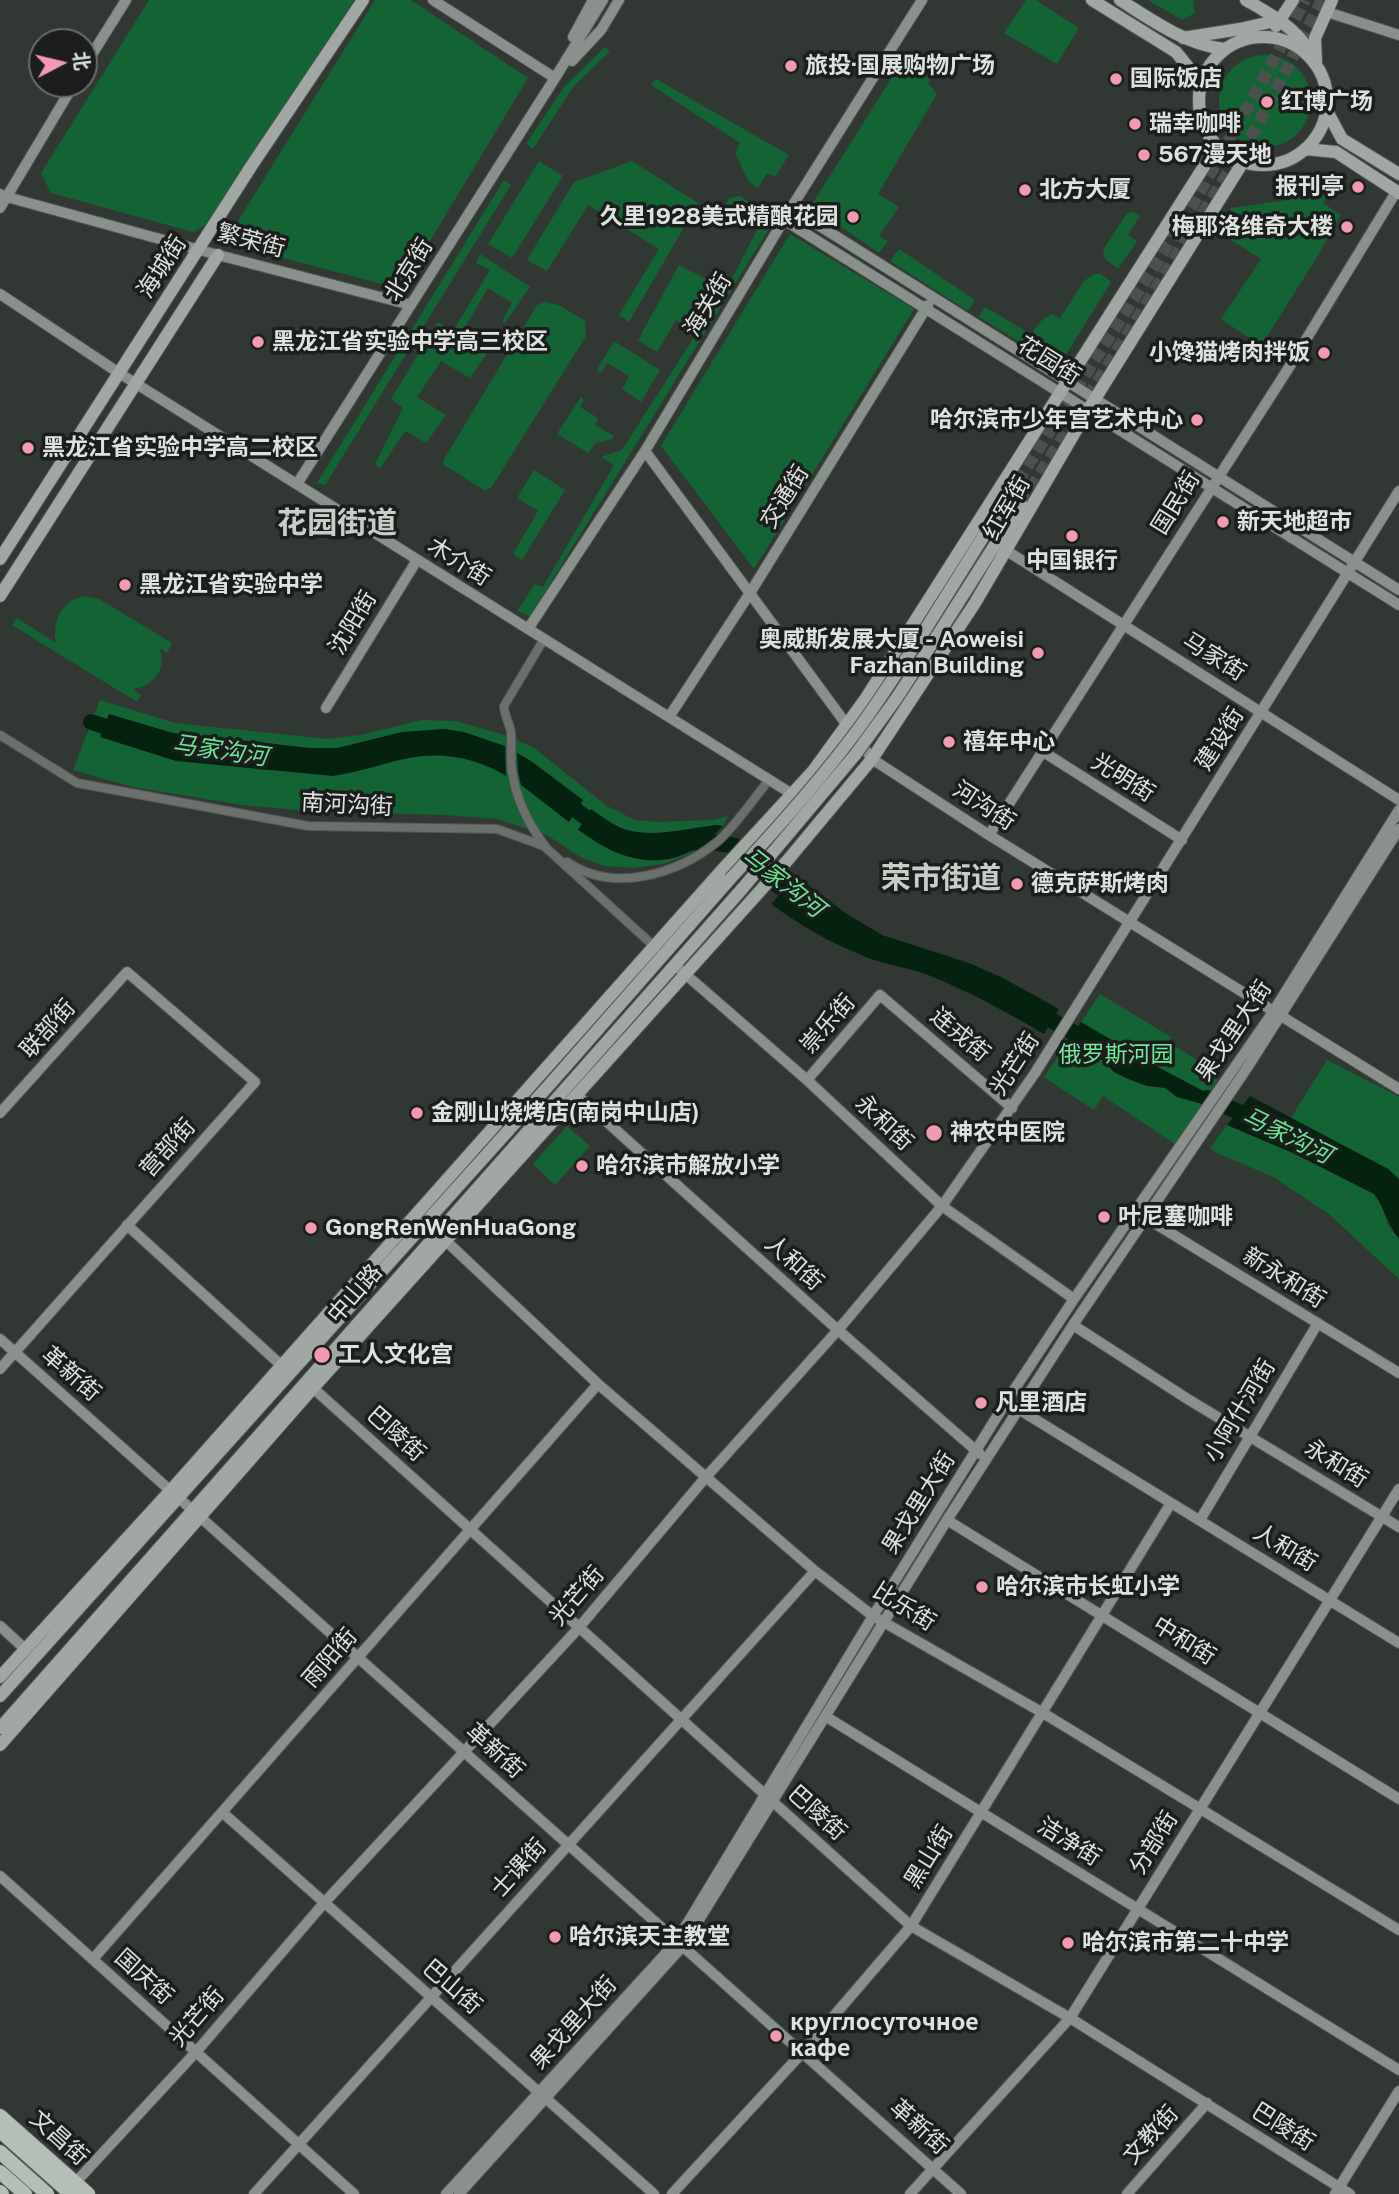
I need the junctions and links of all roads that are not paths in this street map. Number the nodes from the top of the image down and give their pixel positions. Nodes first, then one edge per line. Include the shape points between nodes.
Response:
1 (126, 0) edge
2 (363, 0) edge
3 (433, 0) edge
4 (593, 0) edge
5 (603, 0) edge
6 (619, 0) edge
7 (922, 0) edge
8 (1092, 0) edge
9 (1120, 0) edge
10 (1246, 0) edge
11 (1293, 0) edge
12 (1329, 6) edge
13 (1279, 20) junction
14 (1399, 35) edge
15 (1271, 37) junction
16 (1183, 38) junction
17 (98, 45) edge
18 (1224, 49) junction
19 (1316, 65) junction
20 (555, 78) junction
21 (1201, 83) junction
22 (65, 98) edge
23 (1327, 111) junction
24 (1217, 146) junction
25 (1306, 149) junction
26 (1243, 162) junction
27 (1399, 174) edge
28 (1398, 192) edge
29 (3, 195) edge
30 (0, 208) edge
31 (791, 208) junction
32 (784, 220) junction
33 (198, 248) junction
34 (218, 256) junction
35 (0, 294) edge
36 (933, 298) junction
37 (411, 305) junction
38 (926, 309) junction
39 (119, 373) junction
40 (136, 384) junction
41 (1064, 388) junction
42 (1092, 404) junction
43 (645, 451) junction
44 (1218, 476) junction
45 (297, 484) junction
46 (1211, 487) junction
47 (1399, 491) edge
48 (1008, 497) tunnel mouth
49 (1021, 504) tunnel mouth
50 (1007, 551) junction
51 (0, 559) edge
52 (417, 560) junction
53 (1354, 562) junction
54 (1347, 573) junction
55 (1399, 590) edge
56 (750, 593) junction
57 (0, 596) edge
58 (975, 603) junction
59 (1399, 605) edge
60 (951, 614) junction
61 (1124, 625) junction
62 (528, 629) junction
63 (544, 639) junction
64 (326, 708) dead end
65 (1262, 713) junction
66 (669, 717) junction
67 (848, 725) junction
68 (0, 736) edge
69 (1042, 751) junction
70 (872, 759) junction
71 (769, 780) junction
72 (792, 794) junction
73 (1399, 800) edge
74 (1399, 810) edge
75 (819, 821) junction
76 (1399, 829) edge
77 (989, 835) junction
78 (760, 838) junction
79 (1182, 840) junction
80 (544, 846) junction
81 (775, 852) junction
82 (726, 874) joint
83 (742, 889) joint
84 (1130, 923) junction
85 (659, 951) junction
86 (681, 970) junction
87 (127, 972) joint
88 (880, 995) joint
89 (1076, 1010) joint
90 (1277, 1014) junction
91 (807, 1080) junction
92 (1399, 1089) edge
93 (577, 1095) junction
94 (1012, 1108) junction
95 (0, 1112) edge
96 (1187, 1148) junction
97 (942, 1206) junction
98 (1146, 1218) junction
99 (127, 1226) junction
100 (446, 1241) junction
101 (1074, 1299) junction
102 (1318, 1323) junction
103 (1073, 1325) junction
104 (838, 1330) junction
105 (0, 1339) edge
106 (15, 1352) junction
107 (281, 1365) junction
108 (0, 1369) edge
109 (1399, 1373) edge
110 (598, 1384) junction
111 (313, 1388) junction
112 (1006, 1402) junction
113 (1018, 1409) junction
114 (1249, 1435) junction
115 (976, 1451) junction
116 (987, 1458) junction
117 (706, 1477) junction
118 (1399, 1489) edge
119 (175, 1493) junction
120 (1171, 1503) junction
121 (197, 1513) junction
122 (1382, 1517) junction
123 (947, 1520) junction
124 (1200, 1520) junction
125 (1399, 1527) edge
126 (470, 1530) junction
127 (815, 1571) junction
128 (1330, 1600) junction
129 (873, 1616) junction
130 (1102, 1616) junction
131 (884, 1622) junction
132 (0, 1626) edge
133 (579, 1627) junction
134 (1399, 1643) edge
135 (25, 1649) junction
136 (359, 1657) junction
137 (0, 1677) edge
138 (0, 1696) edge
139 (1042, 1713) junction
140 (1260, 1713) junction
141 (825, 1716) junction
142 (682, 1720) junction
143 (0, 1728) edge
144 (0, 1745) edge
145 (464, 1750) junction
146 (769, 1798) junction
147 (1399, 1799) edge
148 (1199, 1809) junction
149 (222, 1812) junction
150 (981, 1812) junction
151 (569, 1845) junction
152 (0, 1876) edge
153 (324, 1903) junction
154 (1138, 1909) junction
155 (911, 1926) junction
156 (1399, 1930) edge
157 (679, 1944) junction
158 (93, 1959) junction
159 (431, 1997) junction
160 (1070, 2018) junction
161 (196, 2052) junction
162 (802, 2053) junction
163 (1399, 2070) edge
164 (1399, 2091) edge
165 (543, 2096) junction
166 (1207, 2103) junction
167 (0, 2116) edge
168 (0, 2131) edge
169 (299, 2144) junction
170 (0, 2152) edge
171 (933, 2168) junction
172 (0, 2172) edge
173 (73, 2188) edge
174 (1337, 2191) edge
175 (25, 2194) edge
176 (47, 2194) edge
177 (88, 2194) edge
178 (254, 2194) edge
179 (354, 2194) edge
180 (446, 2194) edge
181 (460, 2194) edge
182 (654, 2194) edge
183 (672, 2194) edge
184 (911, 2194) edge
185 (961, 2194) edge
186 (1127, 2194) edge
187 (1350, 2194) edge

1 - 17 street
2 - 33 main road, 海城街
3 - 20 street
4 - 20 street, 北京街
5 - 20 street, 北京街
6 - 20 street, 北京街 via 601,30
7 - 31 street, 海关街
8 - 21 main road via 1176,52
9 - 16 main road
10 - 13 main road
11 - 13 main road
12 - 14 street
12 - 19 main road via 1315,38
13 - 15 main road
13 - 16 main road
13 - 19 main road via 1300,37
15 - 18 main road via 1247,38
15 - 19 main road via 1297,46
16 - 18 main road
18 - 21 main road
19 - 23 main road via 1326,87
20 - 37 street, 北京街
21 - 24 main road via 1201,117
22 - 29 street
23 - 25 main road
23 - 27 main road via 1342,139
24 - 26 main road
24 - 41 main road, 红军街
25 - 26 main road via 1279,163
25 - 28 main road via 1336,152
26 - 42 main road, 红军街
28 - 44 street, 国民街
29 - 30 street
29 - 33 street, 繁荣街
31 - 32 street, 海关街
31 - 36 street, 花园街
32 - 38 street, 花园街
32 - 43 street, 海关街
33 - 34 street, 繁荣街
33 - 39 main road, 海城街
34 - 37 street, 繁荣街
34 - 40 main road, 海城街
35 - 39 street, 木介街
36 - 38 street, 交通街
36 - 41 street, 花园街
37 - 45 street, 北京街
38 - 41 street, 花园街
38 - 56 street, 交通街
39 - 40 street, 木介街
39 - 51 main road, 海城街
40 - 45 street, 木介街
40 - 57 main road, 海城街
41 - 42 street, 花园街
41 - 67 main road, 红军街
42 - 44 street, 花园街
42 - 46 street, 花园街
42 - 50 main road, 红军街
43 - 56 street, 河沟街
43 - 62 street, 海关街
44 - 46 street, 国民街
44 - 53 street, 花园街
45 - 52 street, 木介街
46 - 54 street, 花园街
46 - 61 street, 国民街
47 - 53 street, 建设街
48 - 78 main road, 红军街, bridge via 881,697 846,745
49 - 60 main road, 红军街
50 - 58 main road, 红军街
50 - 61 street, 马家街
52 - 62 street, 木介街
52 - 64 street, 沈阳街
53 - 54 street, 建设街
53 - 55 street, 花园街
54 - 59 street, 花园街
54 - 65 street, 建设街
56 - 66 street, 交通街
56 - 67 street, 河沟街
58 - 60 main road
58 - 70 main road, 红军街
60 - 81 main road, 红军街, bridge via 884,716
61 - 65 street, 马家街
61 - 69 street, 国民街
62 - 63 street, 木介街
63 - 66 street, 木介街
63 - 80 street via 504,706 511,729 511,770 525,813
65 - 73 street, 马家街
65 - 79 street, 建设街
66 - 71 street, 木介街
67 - 70 street, 河沟街
67 - 72 main road, 红军街
68 - 80 street, 南河沟街 via 76,782 309,826 497,829
69 - 77 street, 国民街
69 - 79 street, 光明街
70 - 75 main road, 红军街
70 - 77 street, 河沟街
71 - 72 street, 木介街
71 - 80 street via 719,840 686,863 659,874 604,876 575,867
72 - 78 main road, 红军街
74 - 90 street, 果戈里大街
75 - 81 main road
75 - 86 main road, 红军街 via 751,901
76 - 90 street, 果戈里大街
77 - 84 street, 河沟街
78 - 82 main road, 红军街, bridge
79 - 84 street, 建设街
80 - 85 street, 南河沟街
81 - 83 main road, 红军街, bridge
82 - 85 main road, 中山路
83 - 86 main road, 中山路
84 - 89 street, 建设街
84 - 90 street, 河沟街
85 - 107 main road
85 - 119 main road, 中山路 via 407,1244
86 - 91 street, 永和街
86 - 93 main road
86 - 121 main road, 中山路
87 - 95 street, 联部街
87 - 99 street, 营部街 via 255,1082
88 - 91 street, 崇乐街
88 - 94 street, 连戎街
89 - 94 street, 光芒街
90 - 92 street, 河沟街
90 - 96 street, 果戈里大街
91 - 97 street, 永和街
93 - 100 main road
93 - 104 street, 人和街
94 - 97 street, 光芒街
96 - 98 street, 果戈里大街
96 - 101 street, 果戈里大街
97 - 101 street, 永和街
97 - 104 street, 光芒街
98 - 102 street, 新永和街
98 - 103 street, 果戈里大街
99 - 106 street, 营部街
99 - 107 street
100 - 110 street, 比乐街
100 - 111 main road
101 - 112 street, 果戈里大街
102 - 109 street, 新永和街
102 - 114 street, 小阿什河街
103 - 113 street, 果戈里大街
103 - 114 street, 永和街
104 - 115 street, 人和街
104 - 117 street, 光芒街
105 - 106 street, 革新街
106 - 108 street, 营部街
106 - 119 street, 革新街
107 - 119 main road
110 - 117 street, 比乐街
110 - 126 street, 雨阳街
111 - 121 main road
111 - 126 street, 巴陵街
112 - 113 street, 人和街
112 - 115 street, 果戈里大街
113 - 116 street, 果戈里大街
113 - 120 street, 人和街
114 - 122 street, 永和街
114 - 124 street, 小阿什河街
115 - 116 street, 人和街
115 - 129 street, 果戈里大街
116 - 123 street, 果戈里大街
117 - 127 street, 比乐街
117 - 133 street, 光芒街
118 - 122 street, 分部街
119 - 121 street, 革新街
119 - 135 main road
119 - 138 main road, 中山路
120 - 124 street, 人和街
120 - 130 street, 黑山街
121 - 136 street, 革新街
121 - 143 main road, 中山路
121 - 144 main road
122 - 125 street, 永和街
122 - 128 street, 分部街
123 - 130 street, 中和街
123 - 131 street, 果戈里大街
124 - 128 street, 人和街
126 - 133 street, 巴陵街
126 - 136 street, 雨阳街
127 - 129 street, 比乐街
127 - 142 street, 士课街
128 - 134 street, 人和街
128 - 140 street, 分部街
129 - 131 street, 比乐街
129 - 146 street, 果戈里大街
130 - 139 street, 黑山街
130 - 140 street, 中和街
131 - 139 street, 比乐街
131 - 141 street, 果戈里大街
132 - 135 street
133 - 142 street, 巴陵街
133 - 145 street, 光芒街
135 - 137 main road
136 - 145 street, 革新街
136 - 149 street, 雨阳街
139 - 148 street, 比乐街
139 - 150 street, 黑山街
140 - 147 street, 中和街
140 - 148 street, 分部街
141 - 146 street, 果戈里大街
141 - 150 street, 洁净街
142 - 146 street, 巴陵街
142 - 151 street, 士课街
145 - 151 street, 革新街
145 - 153 street, 光芒街
146 - 155 street, 巴陵街
146 - 157 street, 果戈里大街
148 - 154 street, 分部街
148 - 156 street, 比乐街
149 - 153 street, 巴山街
149 - 158 street, 雨阳街
150 - 154 street, 洁净街
150 - 155 street, 黑山街
151 - 157 street, 革新街
151 - 159 street, 士课街
152 - 158 street, 国庆街
153 - 159 street, 巴山街
153 - 161 street, 光芒街
154 - 160 street, 分部街
154 - 163 street, 洁净街
155 - 160 street, 巴陵街
155 - 162 street, 黑山街
157 - 162 street, 革新街
157 - 165 street, 果戈里大街
158 - 161 street, 国庆街
159 - 165 street, 巴山街
159 - 169 street, 士课街
160 - 166 street, 巴陵街
160 - 171 street, 分部街
161 - 169 street, 国庆街
161 - 173 street, 光芒街
162 - 171 street, 革新街
162 - 183 street, 黑山街
164 - 174 street
165 - 180 street, 果戈里大街
165 - 181 street, 果戈里大街
165 - 182 street, 巴山街
166 - 174 street, 巴陵街
166 - 186 street, 文教街
167 - 173 highway, 文昌街
168 - 173 highway
169 - 178 street, 士课街
169 - 179 street, 国庆街
170 - 176 highway
171 - 184 street, 分部街
171 - 185 street, 革新街
172 - 175 highway
173 - 177 highway, 文昌街
174 - 187 street, 巴陵街

